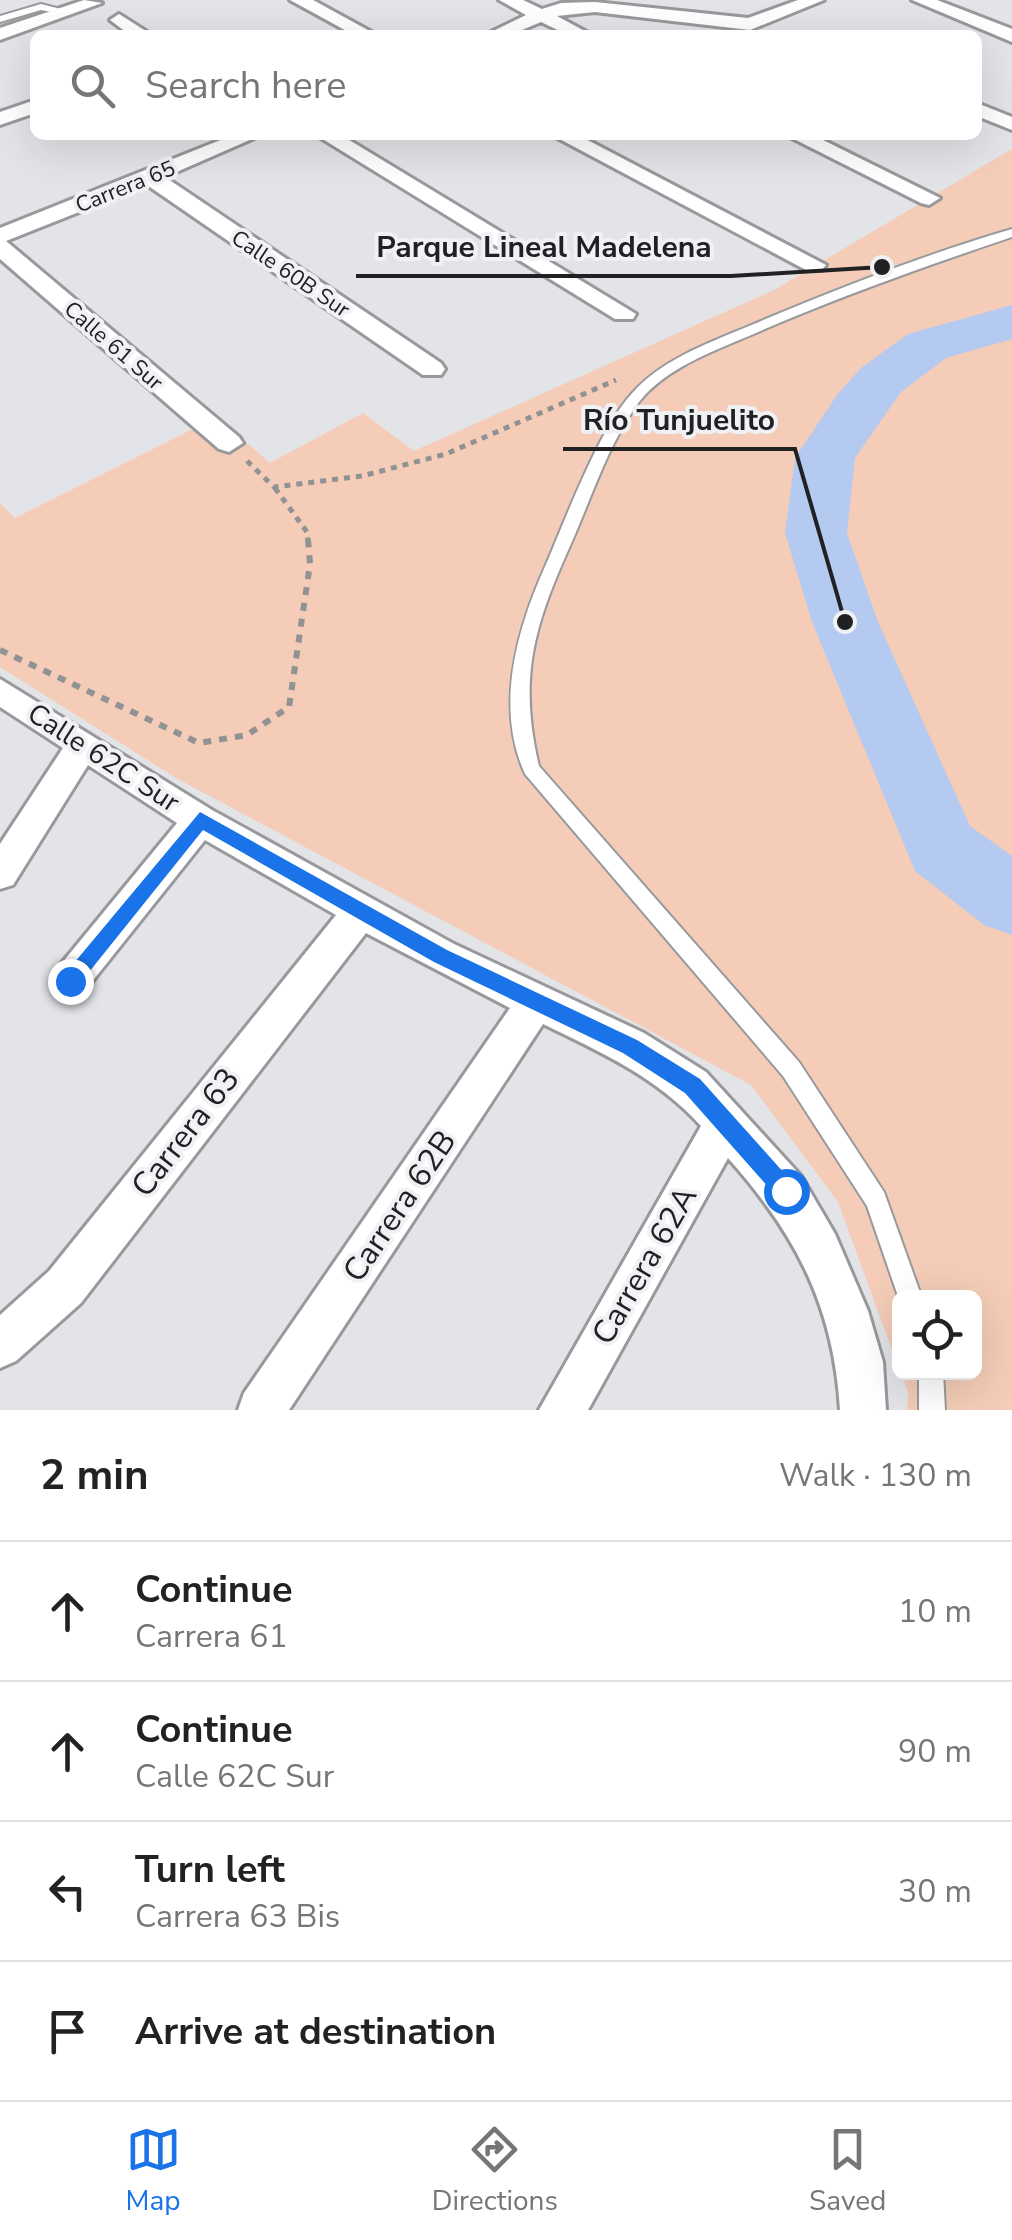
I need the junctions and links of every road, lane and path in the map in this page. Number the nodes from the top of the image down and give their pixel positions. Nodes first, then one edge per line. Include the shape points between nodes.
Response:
1 (300, 0) edge
2 (508, 0) edge
3 (714, 0) edge
4 (816, 0) edge
5 (921, 0) edge
6 (90, 2) edge
7 (66, 12) junction
8 (541, 16) junction
9 (0, 19) edge
10 (119, 20) dead end
11 (773, 25) junction
12 (135, 30) edge
13 (358, 30) edge
14 (506, 30) edge
15 (572, 30) edge
16 (0, 34) edge
17 (1012, 36) edge
18 (30, 108) edge
19 (982, 111) edge
20 (0, 119) edge
21 (1012, 124) edge
22 (239, 140) edge
23 (334, 140) edge
24 (572, 140) edge
25 (807, 140) edge
26 (149, 176) junction
27 (929, 198) dead end
28 (1012, 233) edge
29 (0, 236) edge
30 (0, 247) edge
31 (814, 264) dead end
32 (624, 314) dead end
33 (432, 369) dead end
34 (619, 379) dead end
35 (229, 443) joint
36 (274, 487) junction
37 (0, 650) edge
38 (0, 691) edge
39 (84, 745) junction
40 (200, 820) junction
41 (0, 874) edge
42 (361, 911) junction
43 (70, 981) dead end
44 (536, 1002) junction
45 (727, 1120) junction
46 (907, 1290) edge
47 (0, 1345) edge
48 (930, 1380) edge
49 (261, 1410) edge
50 (562, 1410) edge
51 (864, 1410) edge
52 (932, 1410) edge

1 - 13 street
2 - 8 street
3 - 11 street
4 - 11 street
5 - 17 street
6 - 7 street
7 - 9 lane via 40,7
7 - 16 street
8 - 11 street via 576,7
8 - 14 street
8 - 15 street
10 - 12 street
18 - 20 street
19 - 21 street
22 - 26 street, Carrera 65
23 - 32 street
24 - 31 street
25 - 27 street
26 - 29 street, Carrera 65
26 - 33 street, Calle 60B Sur
28 - 46 lane via 831,295 675,366 644,387 601,460 540,596 519,666 518,723 531,769 792,1069 876,1200
30 - 35 street, Calle 61 Sur
34 - 36 path via 446,454 362,476
35 - 36 path
36 - 37 path via 307,532 310,564 289,707 258,731 228,746 198,744
38 - 39 street, Calle 62C Sur
39 - 40 street, Calle 62C Sur
39 - 41 street
40 - 42 street, Calle 62C Sur
40 - 43 street
42 - 44 street, Calle 62C Sur
42 - 47 street, Carrera 63 via 65,1288
44 - 45 street, Calle 62C Sur via 630,1046 692,1086
44 - 49 street, Carrera 62B
45 - 50 street, Carrera 62A
45 - 51 street, Calle 62C Sur via 786,1191 820,1249 860,1362
48 - 52 lane

